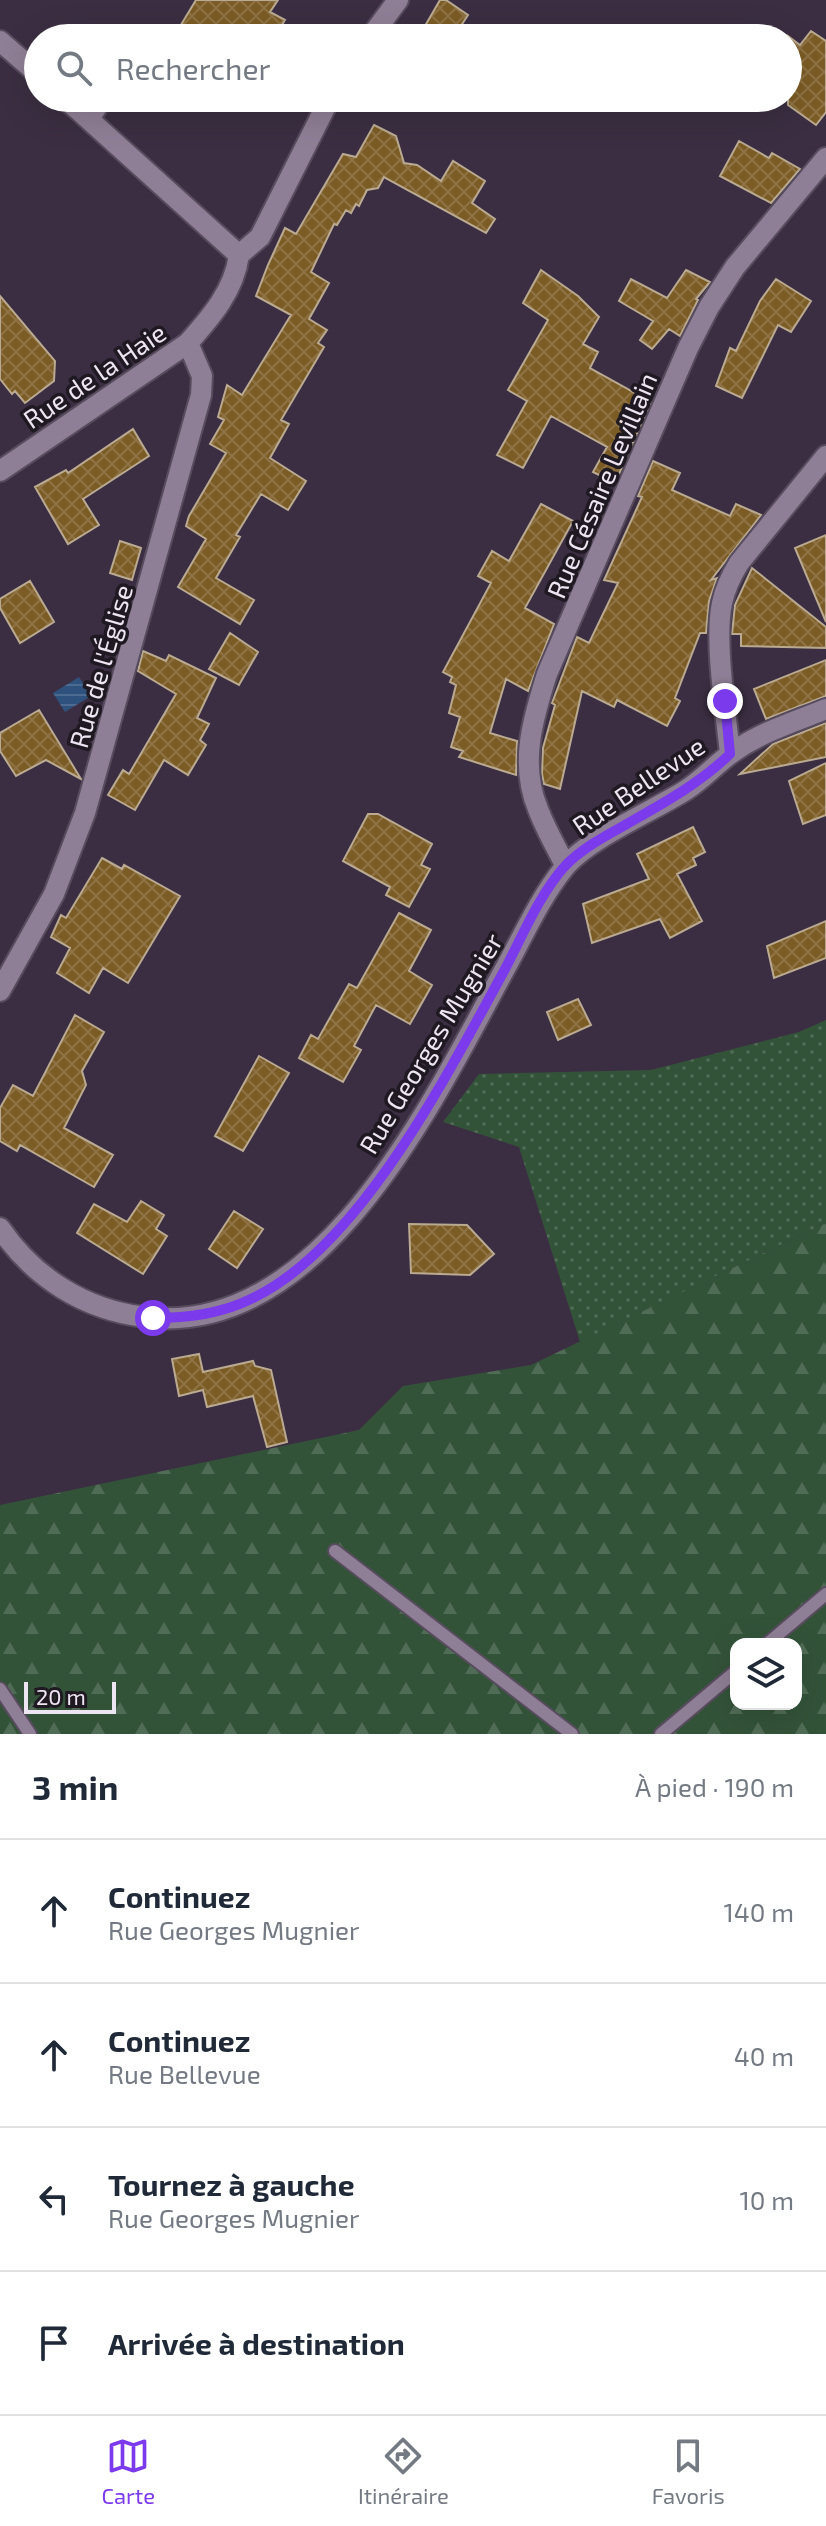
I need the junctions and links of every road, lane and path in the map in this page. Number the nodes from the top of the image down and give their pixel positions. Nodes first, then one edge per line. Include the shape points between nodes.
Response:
1 (398, 0) edge
2 (380, 24) edge
3 (0, 41) edge
4 (24, 62) edge
5 (81, 112) edge
6 (98, 112) edge
7 (323, 112) edge
8 (92, 122) junction
9 (826, 158) edge
10 (239, 255) junction
11 (188, 343) junction
12 (826, 456) edge
13 (0, 471) edge
14 (826, 709) edge
15 (730, 754) junction
16 (565, 865) junction
17 (0, 991) edge
18 (0, 1228) edge
19 (335, 1551) dead end
20 (826, 1594) edge
21 (774, 1638) edge
22 (730, 1676) edge
23 (0, 1689) edge
24 (30, 1734) edge
25 (572, 1734) edge
26 (661, 1734) edge

1 - 2 street
3 - 4 street
5 - 8 street
6 - 8 lane
7 - 10 street via 260,237
8 - 10 street
9 - 16 street, Rue Césaire Levillain via 735,267 709,307 547,674 534,715 528,763 537,807
10 - 11 street, Rue de la Haie via 236,273 212,315
11 - 13 street, Rue de la Haie
11 - 17 street, Rue de l'Église via 202,376 201,395 85,813 54,894
12 - 15 street via 728,583 720,632
14 - 15 street, Rue Bellevue via 755,737
15 - 16 street, Rue Bellevue via 687,789
16 - 18 street, Rue Georges Mugnier via 406,1142 346,1221 279,1283 255,1298 207,1314 129,1315 65,1292 25,1259
19 - 25 lane
20 - 21 lane
22 - 26 lane
23 - 24 lane

